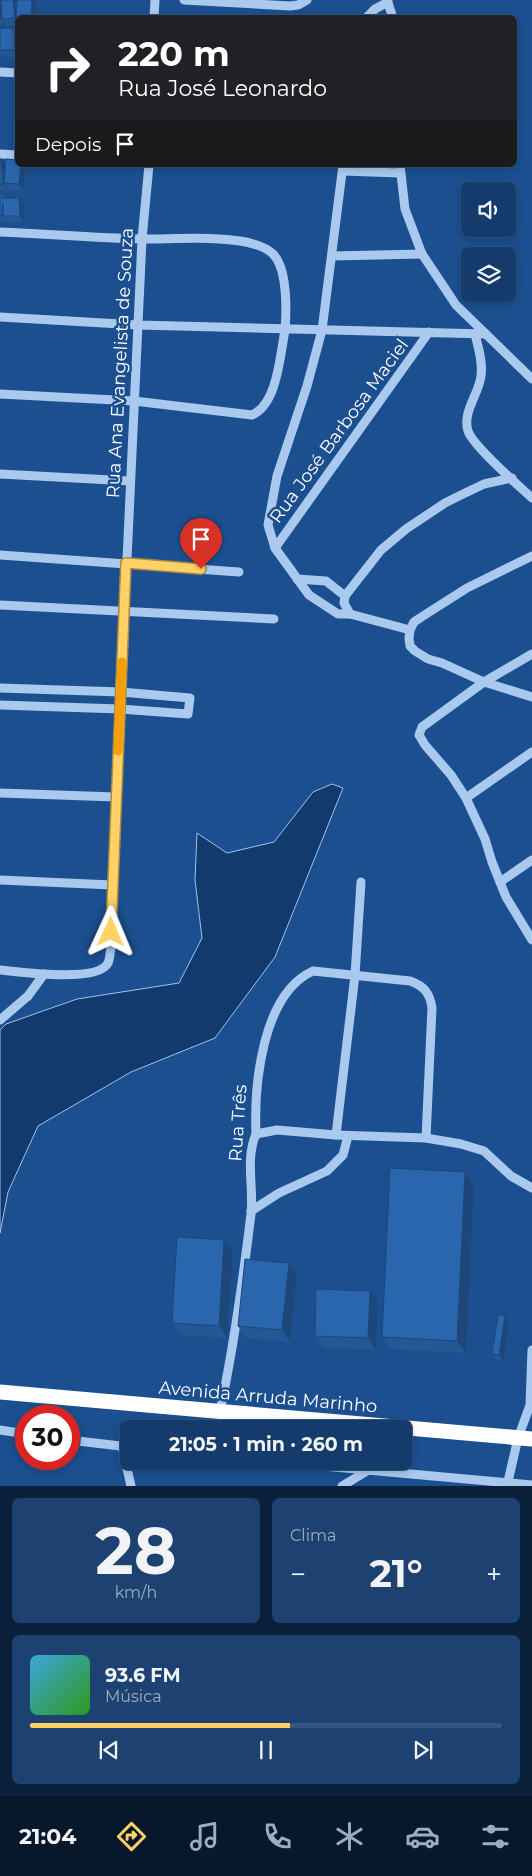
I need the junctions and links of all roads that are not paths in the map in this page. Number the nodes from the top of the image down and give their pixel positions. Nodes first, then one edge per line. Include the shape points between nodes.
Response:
1 (155, 0) edge
2 (184, 0) edge
3 (306, 0) edge
4 (387, 1) edge
5 (154, 15) edge
6 (369, 15) edge
7 (392, 15) edge
8 (0, 72) edge
9 (15, 73) edge
10 (0, 154) edge
11 (15, 155) edge
12 (149, 167) edge
13 (343, 168) edge
14 (400, 169) edge
15 (0, 232) edge
16 (142, 239) junction
17 (422, 254) junction
18 (332, 256) junction
19 (0, 316) edge
20 (138, 325) junction
21 (286, 329) junction
22 (322, 330) junction
23 (429, 332) junction
24 (475, 334) junction
25 (486, 334) junction
26 (532, 380) edge
27 (0, 394) edge
28 (134, 401) junction
29 (0, 474) edge
30 (512, 478) junction
31 (130, 481) junction
32 (532, 498) edge
33 (275, 548) junction
34 (0, 555) edge
35 (532, 556) edge
36 (126, 563) junction
37 (238, 572) dead end
38 (298, 579) junction
39 (345, 596) junction
40 (0, 604) edge
41 (124, 611) junction
42 (350, 614) junction
43 (274, 619) dead end
44 (410, 630) junction
45 (532, 654) edge
46 (484, 682) junction
47 (0, 688) edge
48 (121, 692) junction
49 (532, 696) edge
50 (0, 704) edge
51 (120, 709) junction
52 (532, 752) edge
53 (0, 793) edge
54 (116, 797) junction
55 (466, 798) junction
56 (532, 860) edge
57 (0, 880) edge
58 (361, 882) dead end
59 (500, 882) junction
60 (112, 885) junction
61 (532, 940) edge
62 (0, 970) edge
63 (44, 974) junction
64 (355, 975) junction
65 (0, 1020) edge
66 (256, 1134) junction
67 (336, 1135) junction
68 (348, 1136) junction
69 (426, 1138) junction
70 (532, 1188) edge
71 (251, 1211) junction
72 (532, 1350) edge
73 (0, 1392) edge
74 (220, 1411) junction
75 (0, 1430) edge
76 (15, 1432) edge
77 (525, 1439) edge
78 (80, 1441) edge
79 (120, 1445) edge
80 (129, 1470) edge
81 (357, 1470) edge
82 (367, 1471) junction
83 (507, 1485) edge
84 (131, 1486) edge
85 (342, 1486) edge
86 (532, 1486) edge

1 - 5 street
2 - 3 street via 290,6
4 - 6 street
4 - 7 street
8 - 9 street
10 - 11 street
12 - 16 street, Rua Ana Evangelista de Souza
13 - 14 street
13 - 18 street
14 - 17 street via 405,209
15 - 16 street
16 - 20 street, Rua Ana Evangelista de Souza
16 - 21 street via 223,240 264,248 274,255 284,272
17 - 18 street
17 - 25 street via 456,305
18 - 22 street
19 - 20 street
20 - 21 street
20 - 28 street, Rua Ana Evangelista de Souza
21 - 22 street
21 - 28 street via 268,401 252,415
22 - 23 street
22 - 33 street via 277,476 268,525
23 - 24 street
23 - 33 street, Rua José Barbosa Maciel
24 - 25 street
24 - 30 street via 481,375 467,418 469,432 480,448
25 - 26 street
27 - 28 street
28 - 31 street, Rua Ana Evangelista de Souza
29 - 31 street
30 - 32 street
30 - 39 street via 484,484 461,495 406,530 381,550
31 - 36 street, Rua Ana Evangelista de Souza
33 - 38 street
34 - 36 street
35 - 44 street via 467,588 414,622
36 - 37 street
36 - 41 street, Rua Ana Evangelista de Souza
38 - 39 street via 326,581
38 - 42 street via 309,595 338,614
39 - 42 street via 344,603
40 - 41 street
41 - 43 street
41 - 48 street, Rua Ana Evangelista de Souza
42 - 44 street
44 - 46 street via 410,646 421,655
45 - 46 street
46 - 49 street
46 - 55 street via 419,731 421,739
47 - 48 street
48 - 51 street, Rua Ana Evangelista de Souza
48 - 51 street via 190,698 188,714
50 - 51 street
51 - 54 street, Rua Ana Evangelista de Souza
52 - 55 street
53 - 54 street
54 - 60 street, Rua Ana Evangelista de Souza
55 - 59 street
56 - 59 street
57 - 60 street
58 - 64 street
59 - 61 street
60 - 63 street, Rua Ana Evangelista de Souza via 108,963 91,973
62 - 63 street
63 - 65 street via 28,996
64 - 66 street, Rua Três via 313,972 303,976 286,994 263,1042 256,1092
64 - 67 street
64 - 69 street, Rua Três via 421,984 431,999
66 - 67 street via 277,1130
66 - 71 street, Rua Três via 250,1154
67 - 68 street
68 - 69 street
68 - 71 street via 343,1155 327,1171
69 - 70 street via 484,1152 510,1176
71 - 74 street, Rua Três via 231,1363
72 - 77 street
73 - 74 highway, Avenida Arruda Marinho
74 - 77 highway, Avenida Arruda Marinho
75 - 76 street
77 - 83 street
78 - 79 street
80 - 84 street
81 - 82 street
82 - 83 street
82 - 85 street
83 - 86 street

